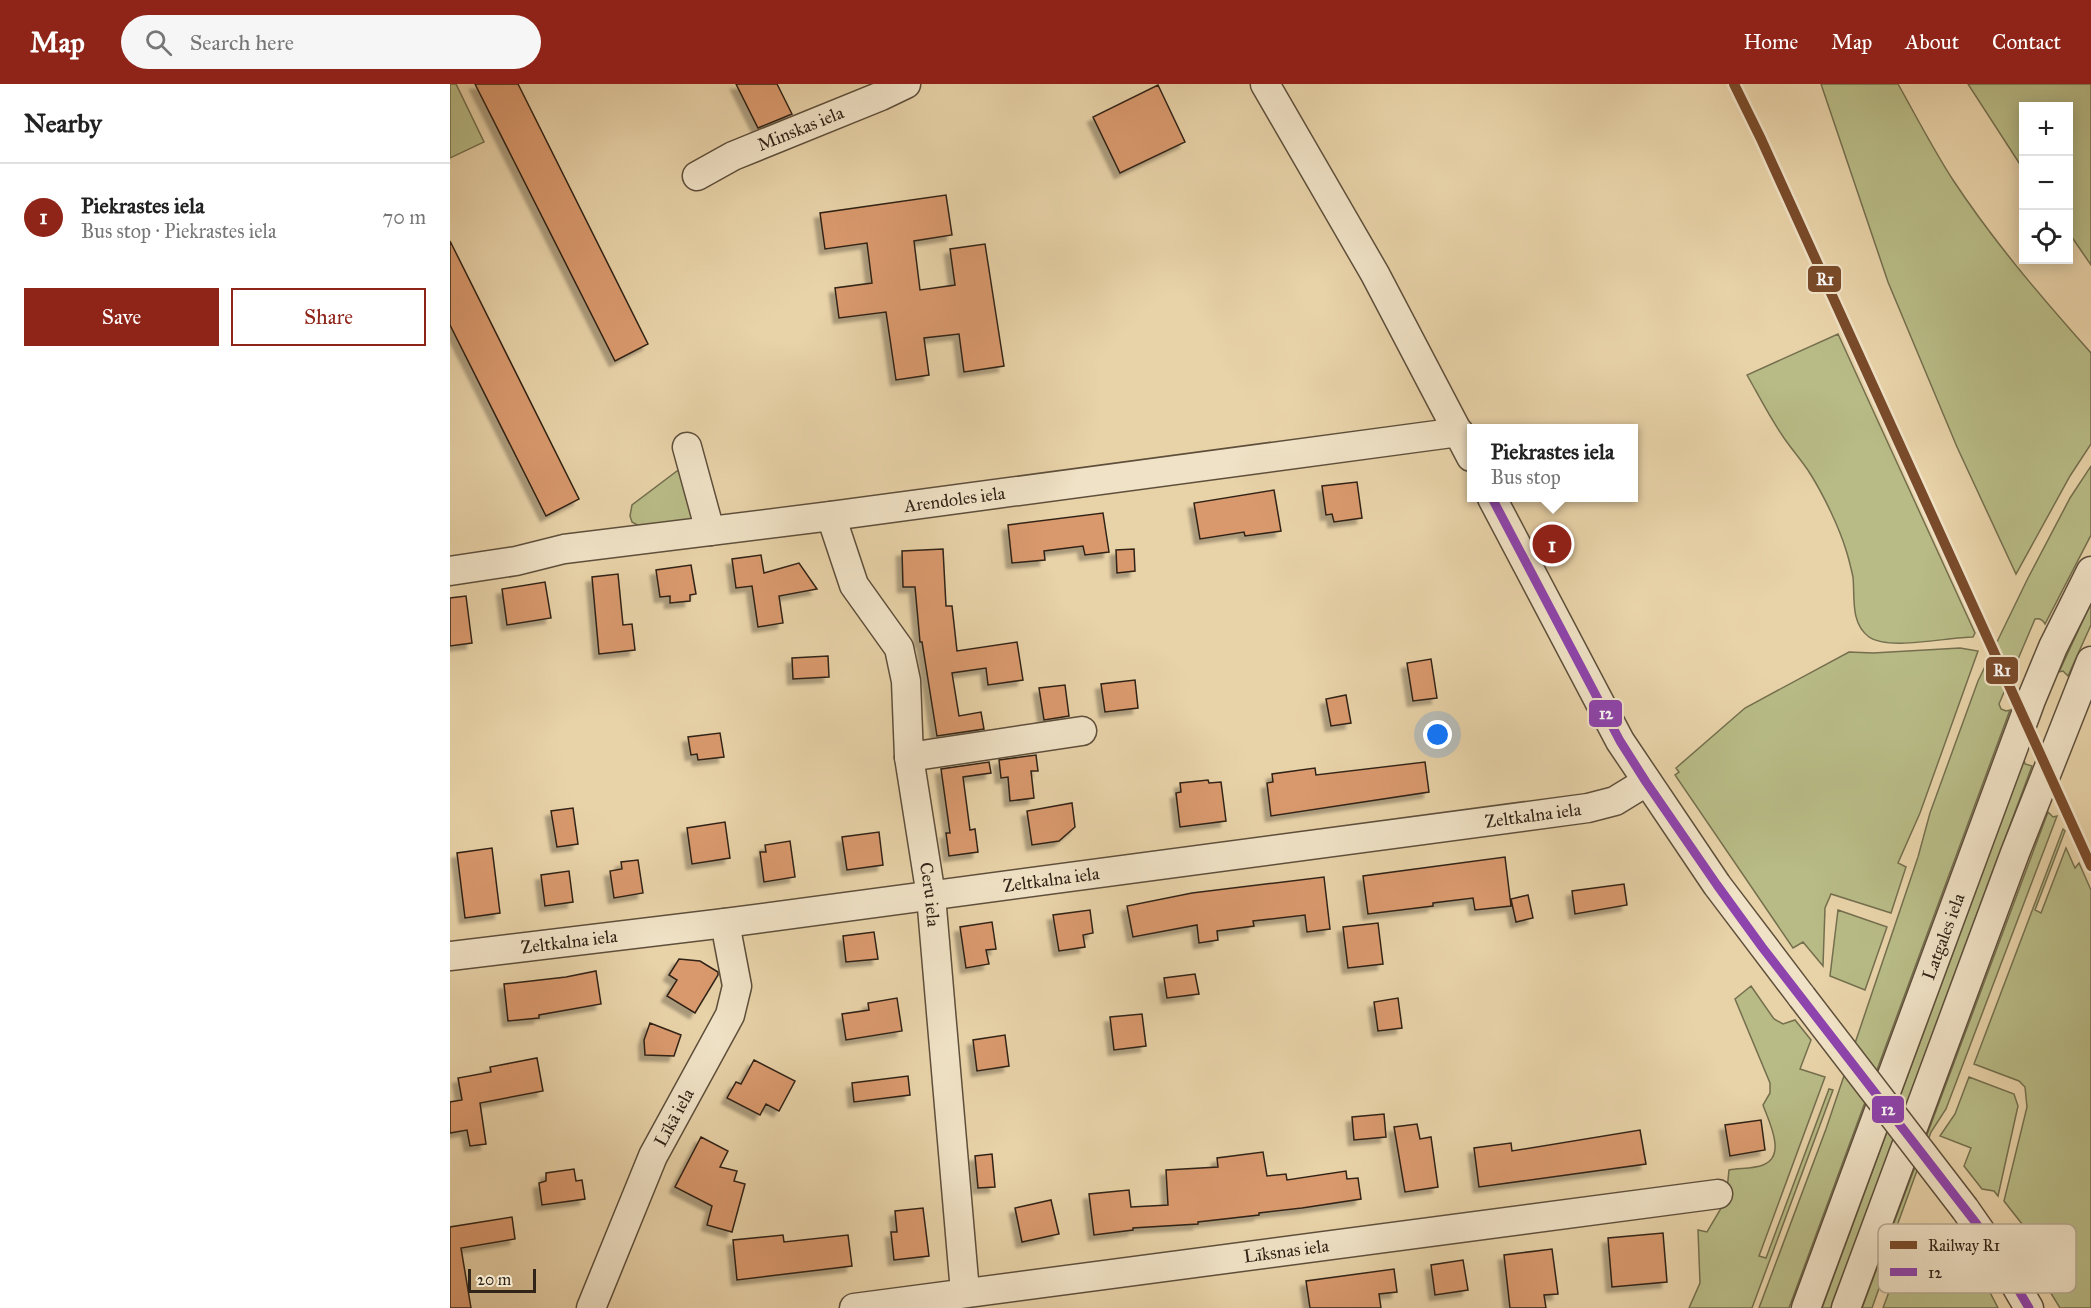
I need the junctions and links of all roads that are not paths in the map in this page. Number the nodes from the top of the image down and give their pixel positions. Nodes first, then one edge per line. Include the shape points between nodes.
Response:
1 (906, 84) edge
2 (1265, 84) edge
3 (697, 176) dead end
4 (1465, 444) edge
5 (687, 447) dead end
6 (1494, 502) edge
7 (831, 516) junction
8 (710, 531) junction
9 (450, 571) edge
10 (2091, 571) edge
11 (2091, 661) edge
12 (1082, 731) dead end
13 (909, 757) junction
14 (1646, 782) junction
15 (931, 896) junction
16 (725, 923) junction
17 (450, 956) edge
18 (1719, 1194) dead end
19 (1975, 1224) edge
20 (964, 1292) junction
21 (2020, 1293) edge
22 (591, 1308) edge
23 (854, 1308) edge
24 (1806, 1308) edge
25 (1846, 1308) edge
26 (2029, 1308) edge

1 - 3 street, Minskas iela via 733,156
2 - 4 street via 1375,274
4 - 7 street, Arendoles iela
5 - 8 street
6 - 14 street via 1620,741
7 - 8 street, Arendoles iela
7 - 13 street, Ceru iela via 854,585 899,648 906,681
8 - 9 street, Arendoles iela via 564,549
10 - 24 street, Latgales iela via 2027,710
11 - 25 street via 2015,853
12 - 13 street
13 - 15 street, Ceru iela
14 - 15 street, Zeltkalna iela via 1615,801 1588,808
14 - 19 street, bridge via 1716,885
15 - 16 street, Zeltkalna iela
15 - 20 street, Ceru iela
16 - 17 street, Zeltkalna iela
16 - 22 street, Līkā iela via 737,987 730,1015 653,1156
18 - 20 street, Līksnas iela
20 - 23 street, Līksnas iela
21 - 26 street, bridge

